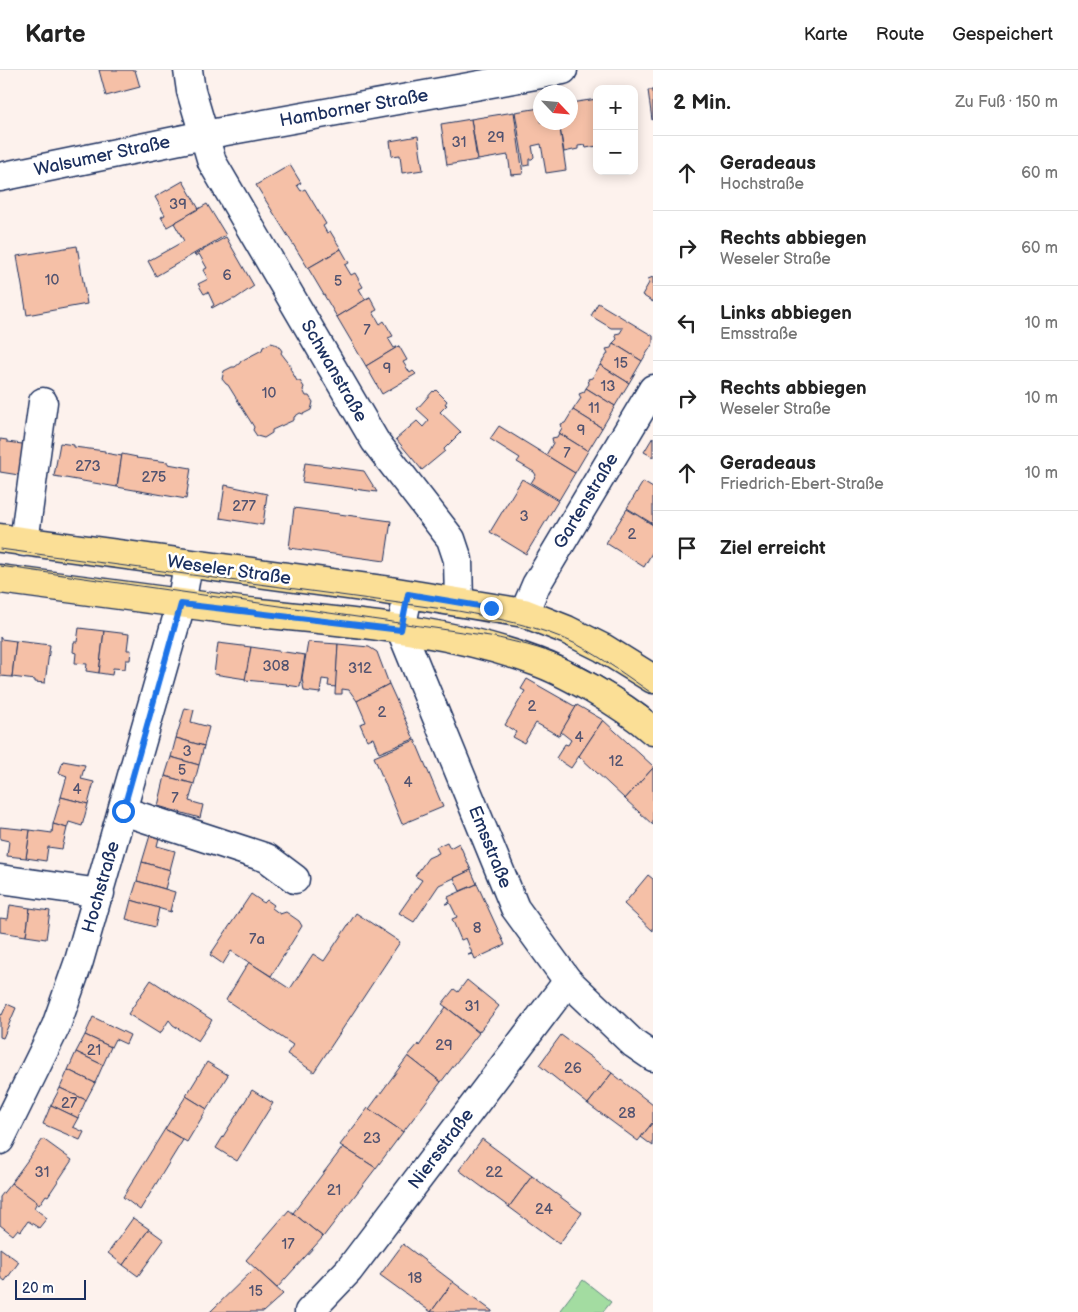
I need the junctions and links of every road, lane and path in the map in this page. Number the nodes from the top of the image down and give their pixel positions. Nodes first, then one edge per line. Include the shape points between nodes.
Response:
1 (188, 70) edge
2 (563, 70) edge
3 (204, 135) junction
4 (0, 177) edge
5 (653, 390) edge
6 (43, 402) dead end
7 (12, 540) edge
8 (188, 565) junction
9 (0, 579) edge
10 (408, 594) junction
11 (459, 602) junction
12 (181, 604) junction
13 (524, 614) junction
14 (401, 630) junction
15 (653, 679) edge
16 (653, 731) edge
17 (123, 811) junction
18 (0, 879) edge
19 (294, 879) dead end
20 (100, 893) junction
21 (568, 981) junction
22 (653, 1057) edge
23 (0, 1140) edge
24 (309, 1312) edge

1 - 3 street, Schwanstraße
2 - 3 street, Hamborner Straße
3 - 4 street, Walsumer Straße
3 - 11 street, Schwanstraße via 212,162 375,441 451,539 458,560
5 - 13 street, Gartenstraße via 536,585
6 - 7 street
7 - 8 main road, Weseler Straße
8 - 10 main road, Weseler Straße
8 - 12 street, Hochstraße
9 - 12 main road
10 - 11 main road, Weseler Straße
10 - 14 street
11 - 13 main road, Weseler Straße
12 - 14 main road
12 - 17 street, Hochstraße
13 - 15 main road, Weseler Straße via 603,648
14 - 16 main road via 498,649 539,662 616,703
14 - 21 street, Emsstraße via 515,908
17 - 19 street via 267,858
17 - 20 street, Hochstraße
18 - 20 street
20 - 23 street, Hochstraße via 56,1026
21 - 22 street, Emsstraße via 634,1044
21 - 24 street, Niersstraße via 349,1270

